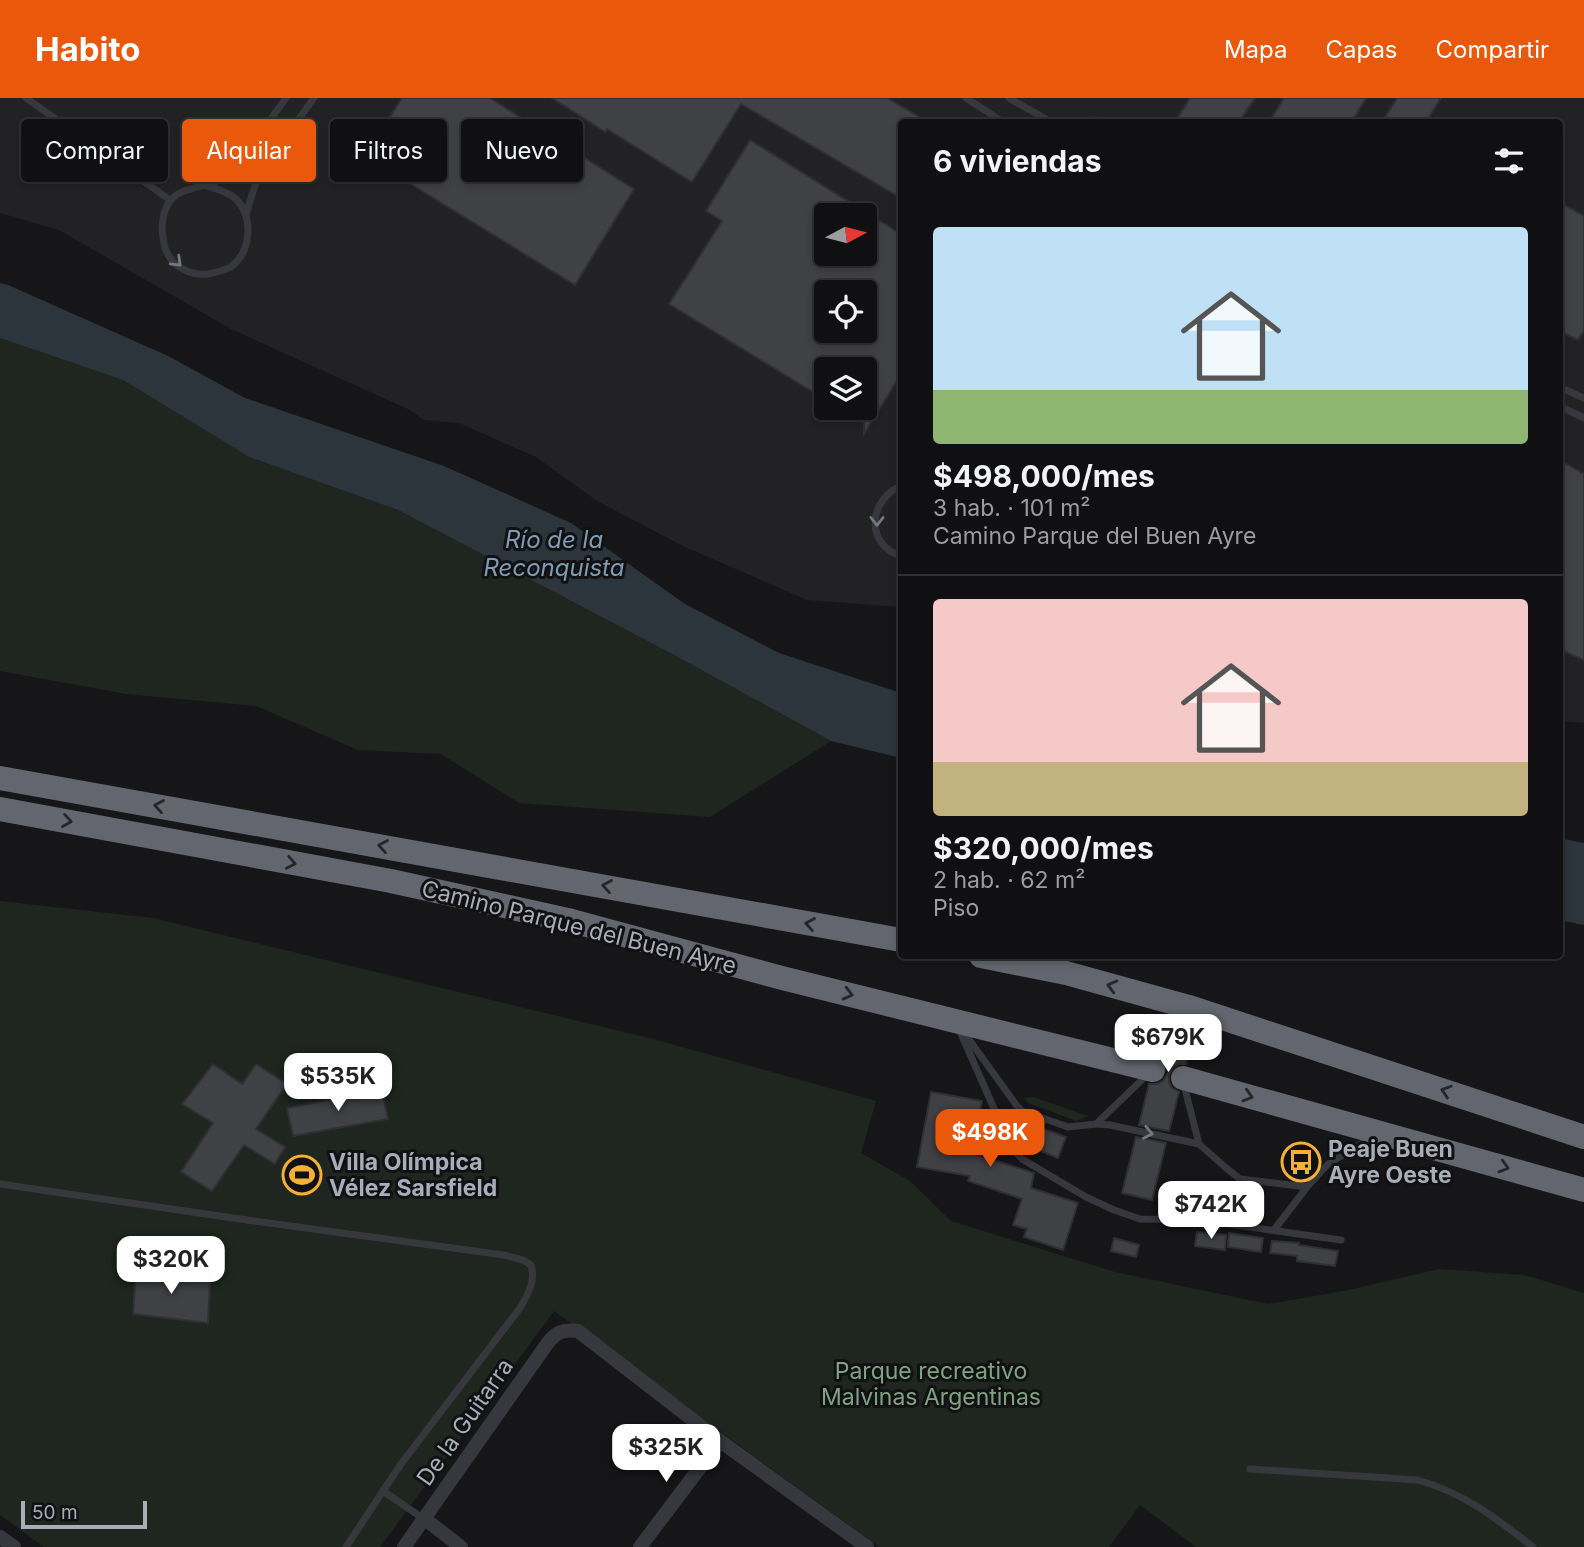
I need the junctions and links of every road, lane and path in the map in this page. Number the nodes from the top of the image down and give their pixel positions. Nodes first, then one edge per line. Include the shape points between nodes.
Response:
1 (26, 98) edge
2 (286, 98) edge
3 (314, 98) edge
4 (966, 98) edge
5 (1009, 98) edge
6 (998, 119) edge
7 (1046, 119) edge
8 (206, 186) junction
9 (170, 200) junction
10 (246, 214) junction
11 (1563, 389) edge
12 (1584, 398) edge
13 (1563, 408) edge
14 (1584, 418) edge
15 (898, 487) edge
16 (898, 555) edge
17 (0, 778) edge
18 (0, 809) edge
19 (898, 939) edge
20 (996, 959) edge
21 (955, 1020) junction
22 (1153, 1070) joint
23 (1182, 1078) joint
24 (1096, 1124) junction
25 (1381, 1132) junction
26 (1584, 1137) edge
27 (1199, 1144) junction
28 (0, 1184) edge
29 (1307, 1187) junction
30 (1584, 1189) edge
31 (1274, 1230) junction
32 (1341, 1240) dead end
33 (720, 1441) junction
34 (1250, 1469) dead end
35 (383, 1492) junction
36 (425, 1519) junction
37 (346, 1547) edge
38 (404, 1547) edge
39 (461, 1547) edge
40 (640, 1547) edge
41 (867, 1547) edge
42 (1534, 1547) edge

1 - 9 lane
2 - 8 lane via 236,167
3 - 10 lane via 257,179
4 - 6 lane
5 - 7 lane
8 - 9 lane via 188,188
8 - 10 lane via 235,198
9 -> 10 lane via 163,218 163,239 169,256 196,275 232,267 244,252
11 - 12 lane
13 - 14 lane
15 -> 16 lane via 883,499 875,523 885,546
19 -> 17 highway, Camino Parque del Buen Ayre
18 -> 21 highway, Camino Parque del Buen Ayre via 533,912
26 -> 20 highway via 1189,1007
21 - 22 highway, Camino Parque del Buen Ayre
21 - 24 lane via 1022,1111 1068,1127
21 - 31 lane via 1012,1147 1022,1159 1086,1197 1140,1219 1200,1220
22 - 24 lane
23 -> 25 highway
23 - 27 lane
24 -> 27 lane
25 - 29 lane via 1328,1164
25 -> 30 highway
27 - 29 lane via 1240,1179
28 - 35 lane via 504,1255 531,1265 534,1274 520,1308
29 - 31 lane
31 - 32 lane
33 - 36 street, De la Guitarra via 578,1331 566,1329 555,1333
33 - 40 street
33 - 41 street
34 - 42 lane via 1418,1480 1467,1499
35 - 36 lane
35 - 37 lane
36 - 38 street, De la Guitarra
36 - 39 street

